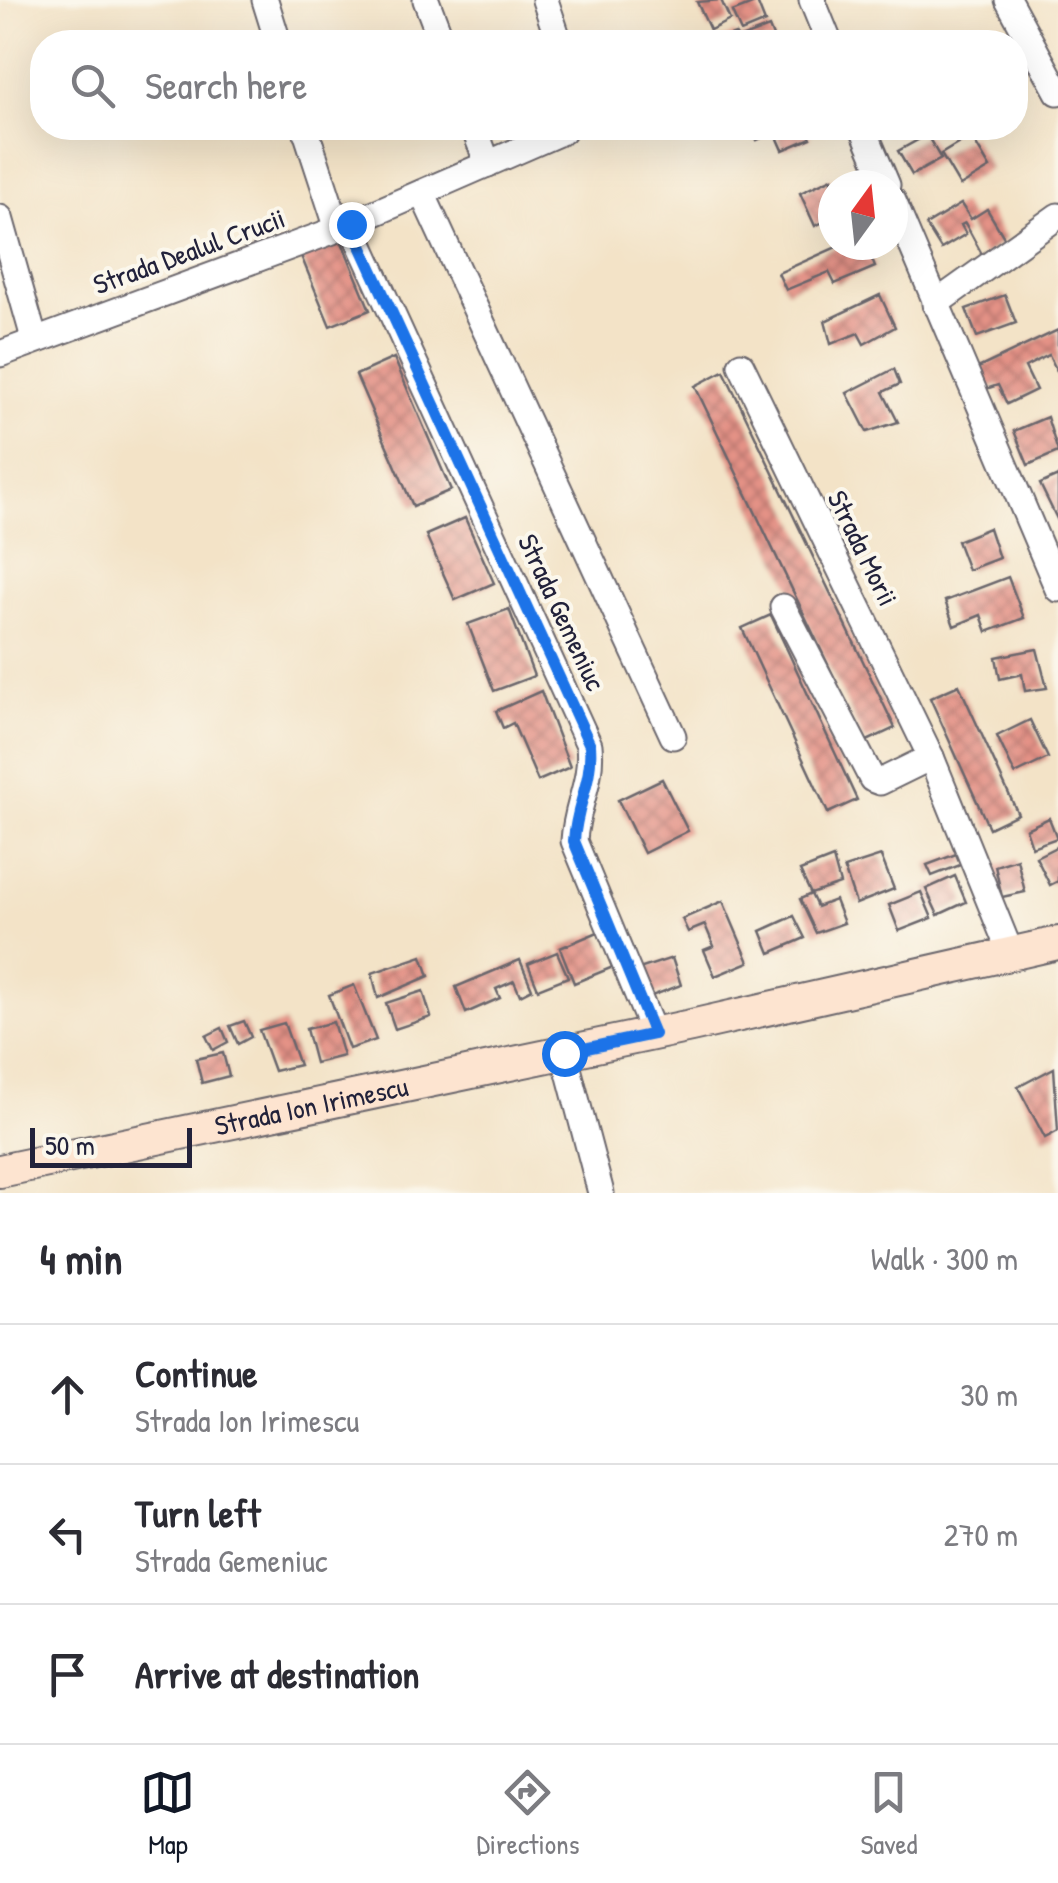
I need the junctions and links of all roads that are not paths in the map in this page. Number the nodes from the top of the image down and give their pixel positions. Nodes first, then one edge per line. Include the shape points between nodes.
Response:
1 (265, 0) edge
2 (426, 0) edge
3 (545, 0) edge
4 (812, 0) edge
5 (1008, 0) edge
6 (274, 30) edge
7 (437, 30) edge
8 (556, 30) edge
9 (824, 30) edge
10 (1024, 30) edge
11 (1028, 37) edge
12 (1058, 92) edge
13 (311, 140) edge
14 (479, 140) edge
15 (543, 140) edge
16 (869, 140) edge
17 (488, 164) junction
18 (880, 170) edge
19 (422, 194) junction
20 (1058, 216) edge
21 (0, 218) edge
22 (344, 226) junction
23 (908, 238) edge
24 (935, 304) junction
25 (34, 338) junction
26 (0, 354) edge
27 (740, 364) dead end
28 (1058, 590) edge
29 (783, 607) dead end
30 (673, 736) dead end
31 (931, 758) junction
32 (1058, 943) edge
33 (1011, 954) junction
34 (654, 1034) junction
35 (564, 1053) junction
36 (0, 1170) edge
37 (601, 1193) edge

1 - 6 street
2 - 7 street
3 - 8 street
4 - 9 street
5 - 10 street
11 - 12 street
13 - 22 street, Strada Gemeniuc
14 - 17 street
15 - 17 street, Strada Dealul Crucii
16 - 18 street
17 - 19 street, Strada Dealul Crucii
19 - 22 street, Strada Dealul Crucii
19 - 30 street
20 - 24 street
21 - 25 street
22 - 25 street, Strada Dealul Crucii
22 - 34 street, Strada Gemeniuc via 590,745 592,775 574,841
23 - 24 street
24 - 28 street
25 - 26 street, Strada Dealul Crucii
27 - 31 street, Strada Morii
29 - 31 street via 872,779 880,782
31 - 33 street, Strada Morii
32 - 33 main road, Strada Ion Irimescu
33 - 34 main road, Strada Ion Irimescu
34 - 35 main road, Strada Ion Irimescu
35 - 36 main road, Strada Ion Irimescu
35 - 37 street

